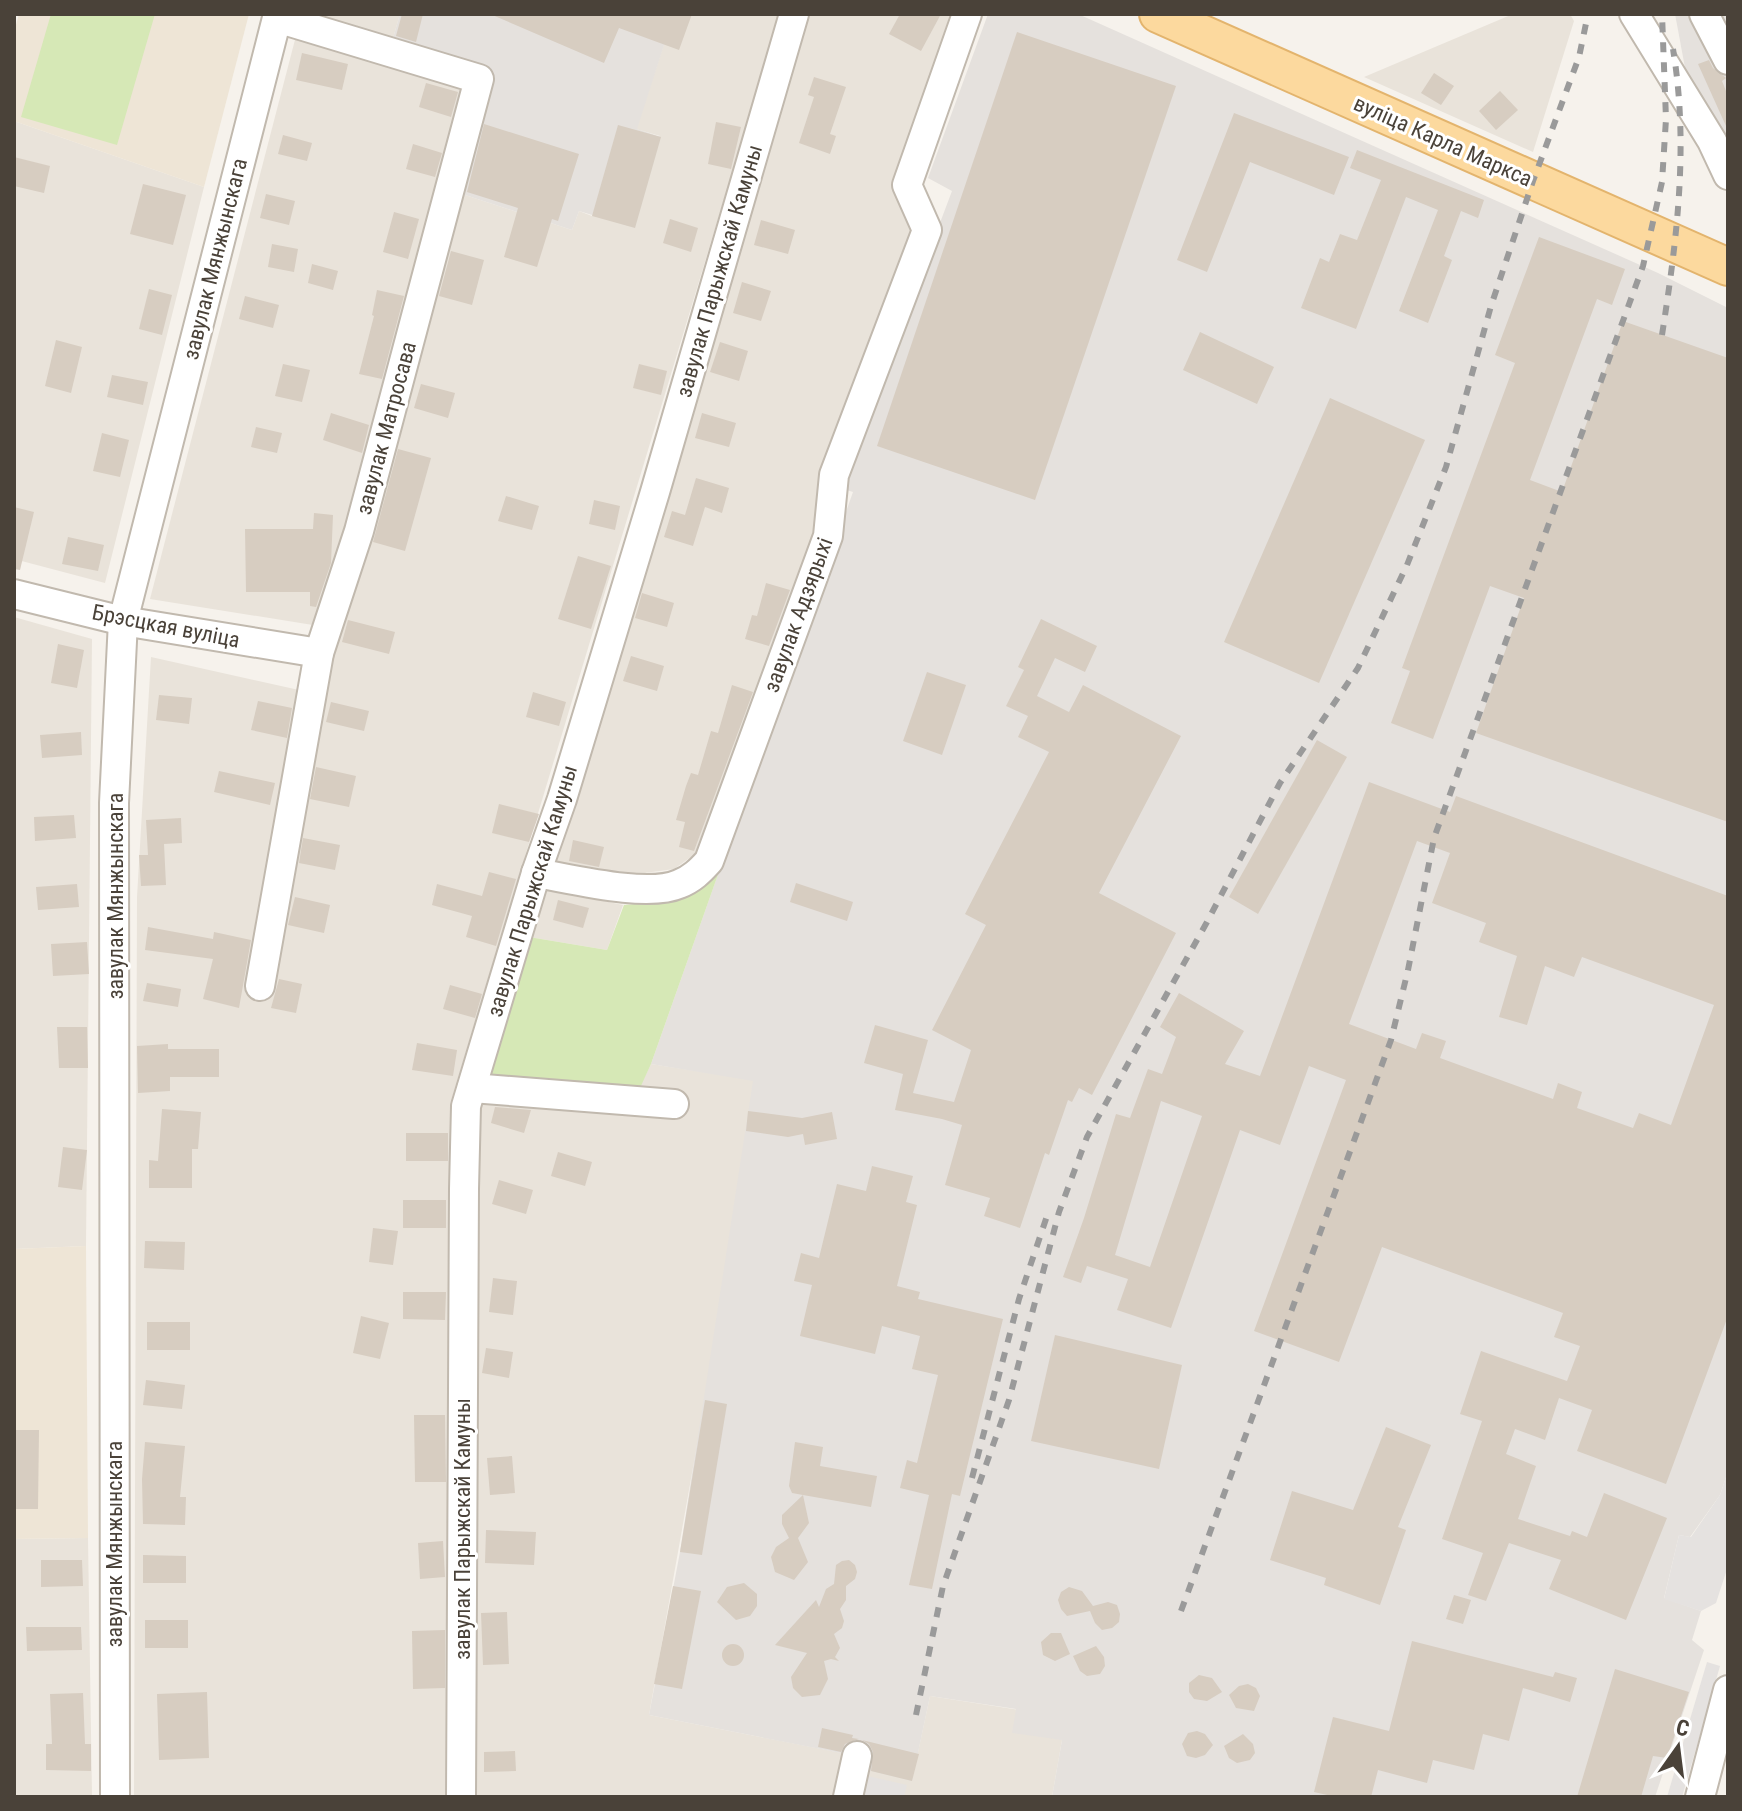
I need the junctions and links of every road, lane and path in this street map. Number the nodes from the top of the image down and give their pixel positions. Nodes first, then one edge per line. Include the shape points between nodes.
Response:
1 (794, 14) edge
2 (967, 14) edge
3 (1158, 14) edge
4 (1634, 14) edge
5 (1704, 14) edge
6 (277, 16) edge
7 (1728, 60) edge
8 (1728, 175) edge
9 (1728, 267) edge
10 (14, 594) edge
11 (123, 621) junction
12 (319, 653) junction
13 (536, 873) junction
14 (260, 986) dead end
15 (472, 1088) junction
16 (674, 1104) dead end
17 (1728, 1690) edge
18 (857, 1756) dead end
19 (115, 1797) edge
20 (461, 1797) edge
21 (848, 1797) edge
22 (1700, 1797) edge

1 - 13 street, завулак Парыжскай Камуны via 655,492
2 - 13 street, завулак Адзярыхі via 907,185 927,230 834,475 828,536 709,861 693,878 659,889
3 - 9 main road, вуліца Карла Маркса
4 - 8 street
5 - 7 street
6 - 11 street, завулак Мянжынскага
6 - 12 street, завулак Матросава via 479,79 359,531
10 - 11 street, Брэсцкая вуліца
11 - 12 street, Брэсцкая вуліца
11 - 19 street, завулак Мянжынскага via 114,803
12 - 14 street, завулак Матросава
13 - 15 street, завулак Парыжскай Камуны
15 - 16 street
15 - 20 street, завулак Парыжскай Камуны via 466,1106 464,1189
17 - 22 street
18 - 21 street

